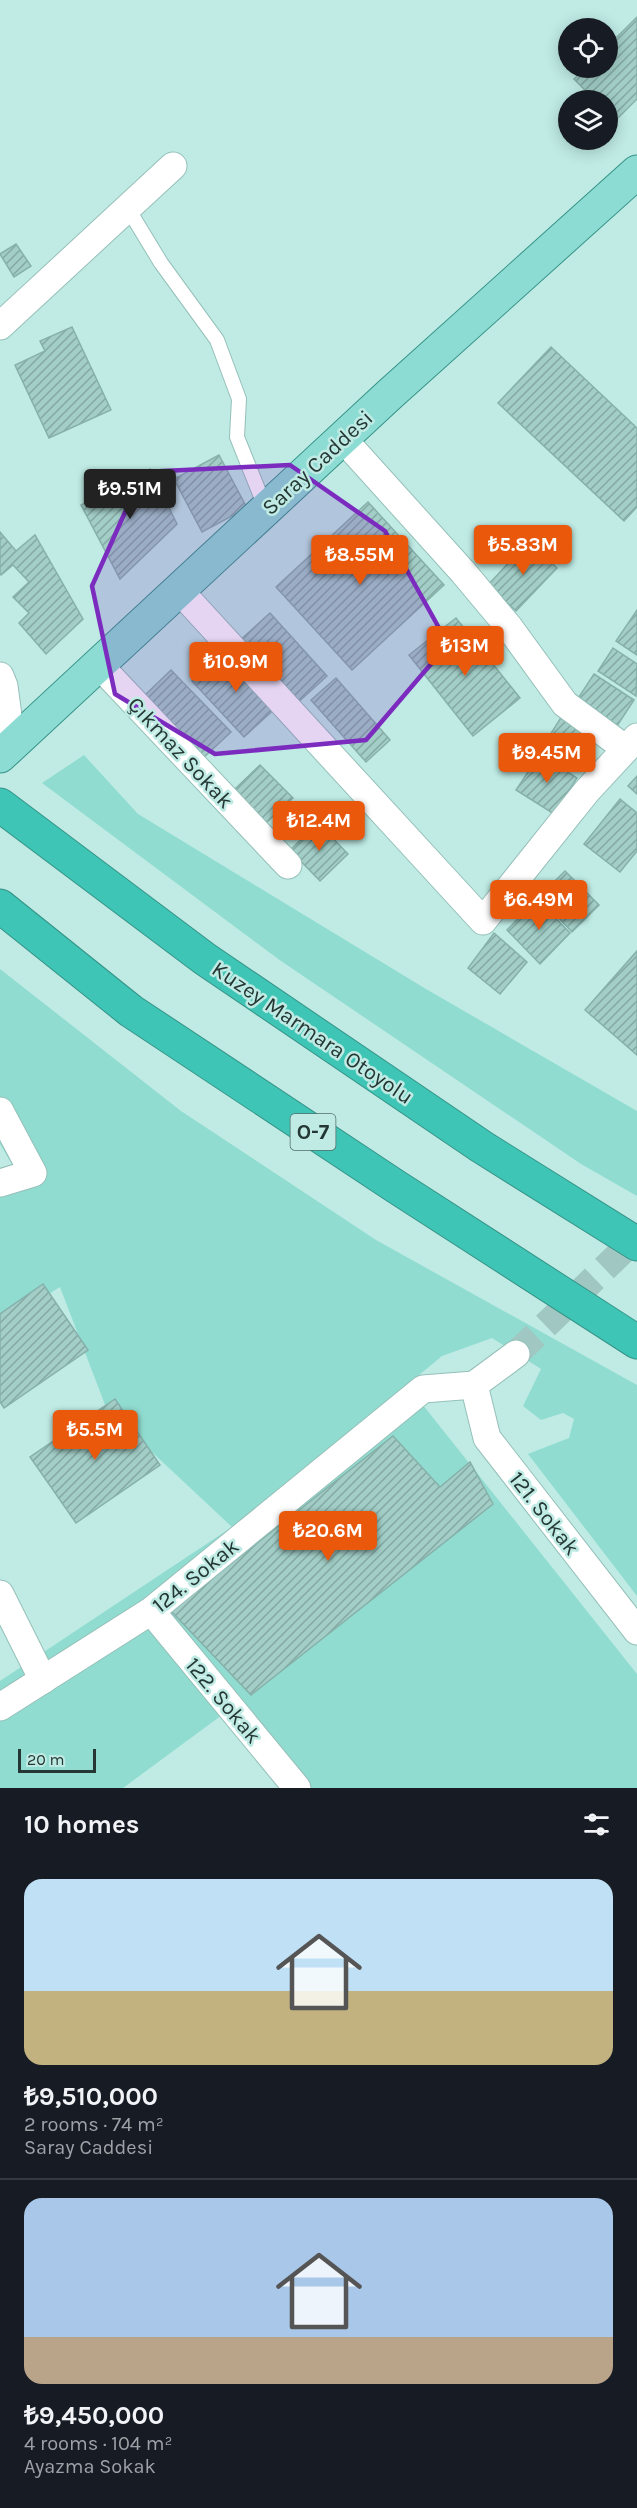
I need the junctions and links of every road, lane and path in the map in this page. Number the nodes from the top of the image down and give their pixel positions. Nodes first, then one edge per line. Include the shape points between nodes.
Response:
1 (172, 166) dead end
2 (637, 172) edge
3 (127, 207) junction
4 (0, 326) edge
5 (343, 439) junction
6 (266, 509) junction
7 (179, 590) junction
8 (99, 664) junction
9 (0, 676) edge
10 (632, 743) edge
11 (6, 751) edge
12 (10, 813) edge
13 (288, 865) dead end
14 (0, 906) edge
15 (0, 1111) edge
16 (0, 1184) edge
17 (637, 1244) edge
18 (637, 1342) edge
19 (516, 1354) tunnel mouth
20 (474, 1384) junction
21 (0, 1594) edge
22 (151, 1611) junction
23 (637, 1631) edge
24 (43, 1680) junction
25 (0, 1707) edge
26 (297, 1788) edge

1 - 3 street
2 - 5 main road, Saray Caddesi
3 - 4 street
3 - 6 lane via 161,263 217,340 239,399 237,437
5 - 6 main road, Saray Caddesi
5 - 10 street via 463,572 565,704
6 - 7 main road, Saray Caddesi
7 - 8 main road, Saray Caddesi
7 - 10 street via 483,921 587,791
8 - 11 main road, Saray Caddesi
8 - 13 street, Çıkmaz Sokak
9 - 11 street via 4,686
12 - 17 highway, Kuzey Marmara Otoyolu via 205,959 482,1147
14 - 18 highway, O-7 via 131,1011
15 - 16 street via 33,1173
19 - 20 street
20 - 22 street, 124. Sokak via 423,1389
20 - 23 street, 121. Sokak via 487,1438
21 - 24 street
22 - 24 street, 124. Sokak
22 - 26 street, 122. Sokak
24 - 25 street, 124. Sokak

